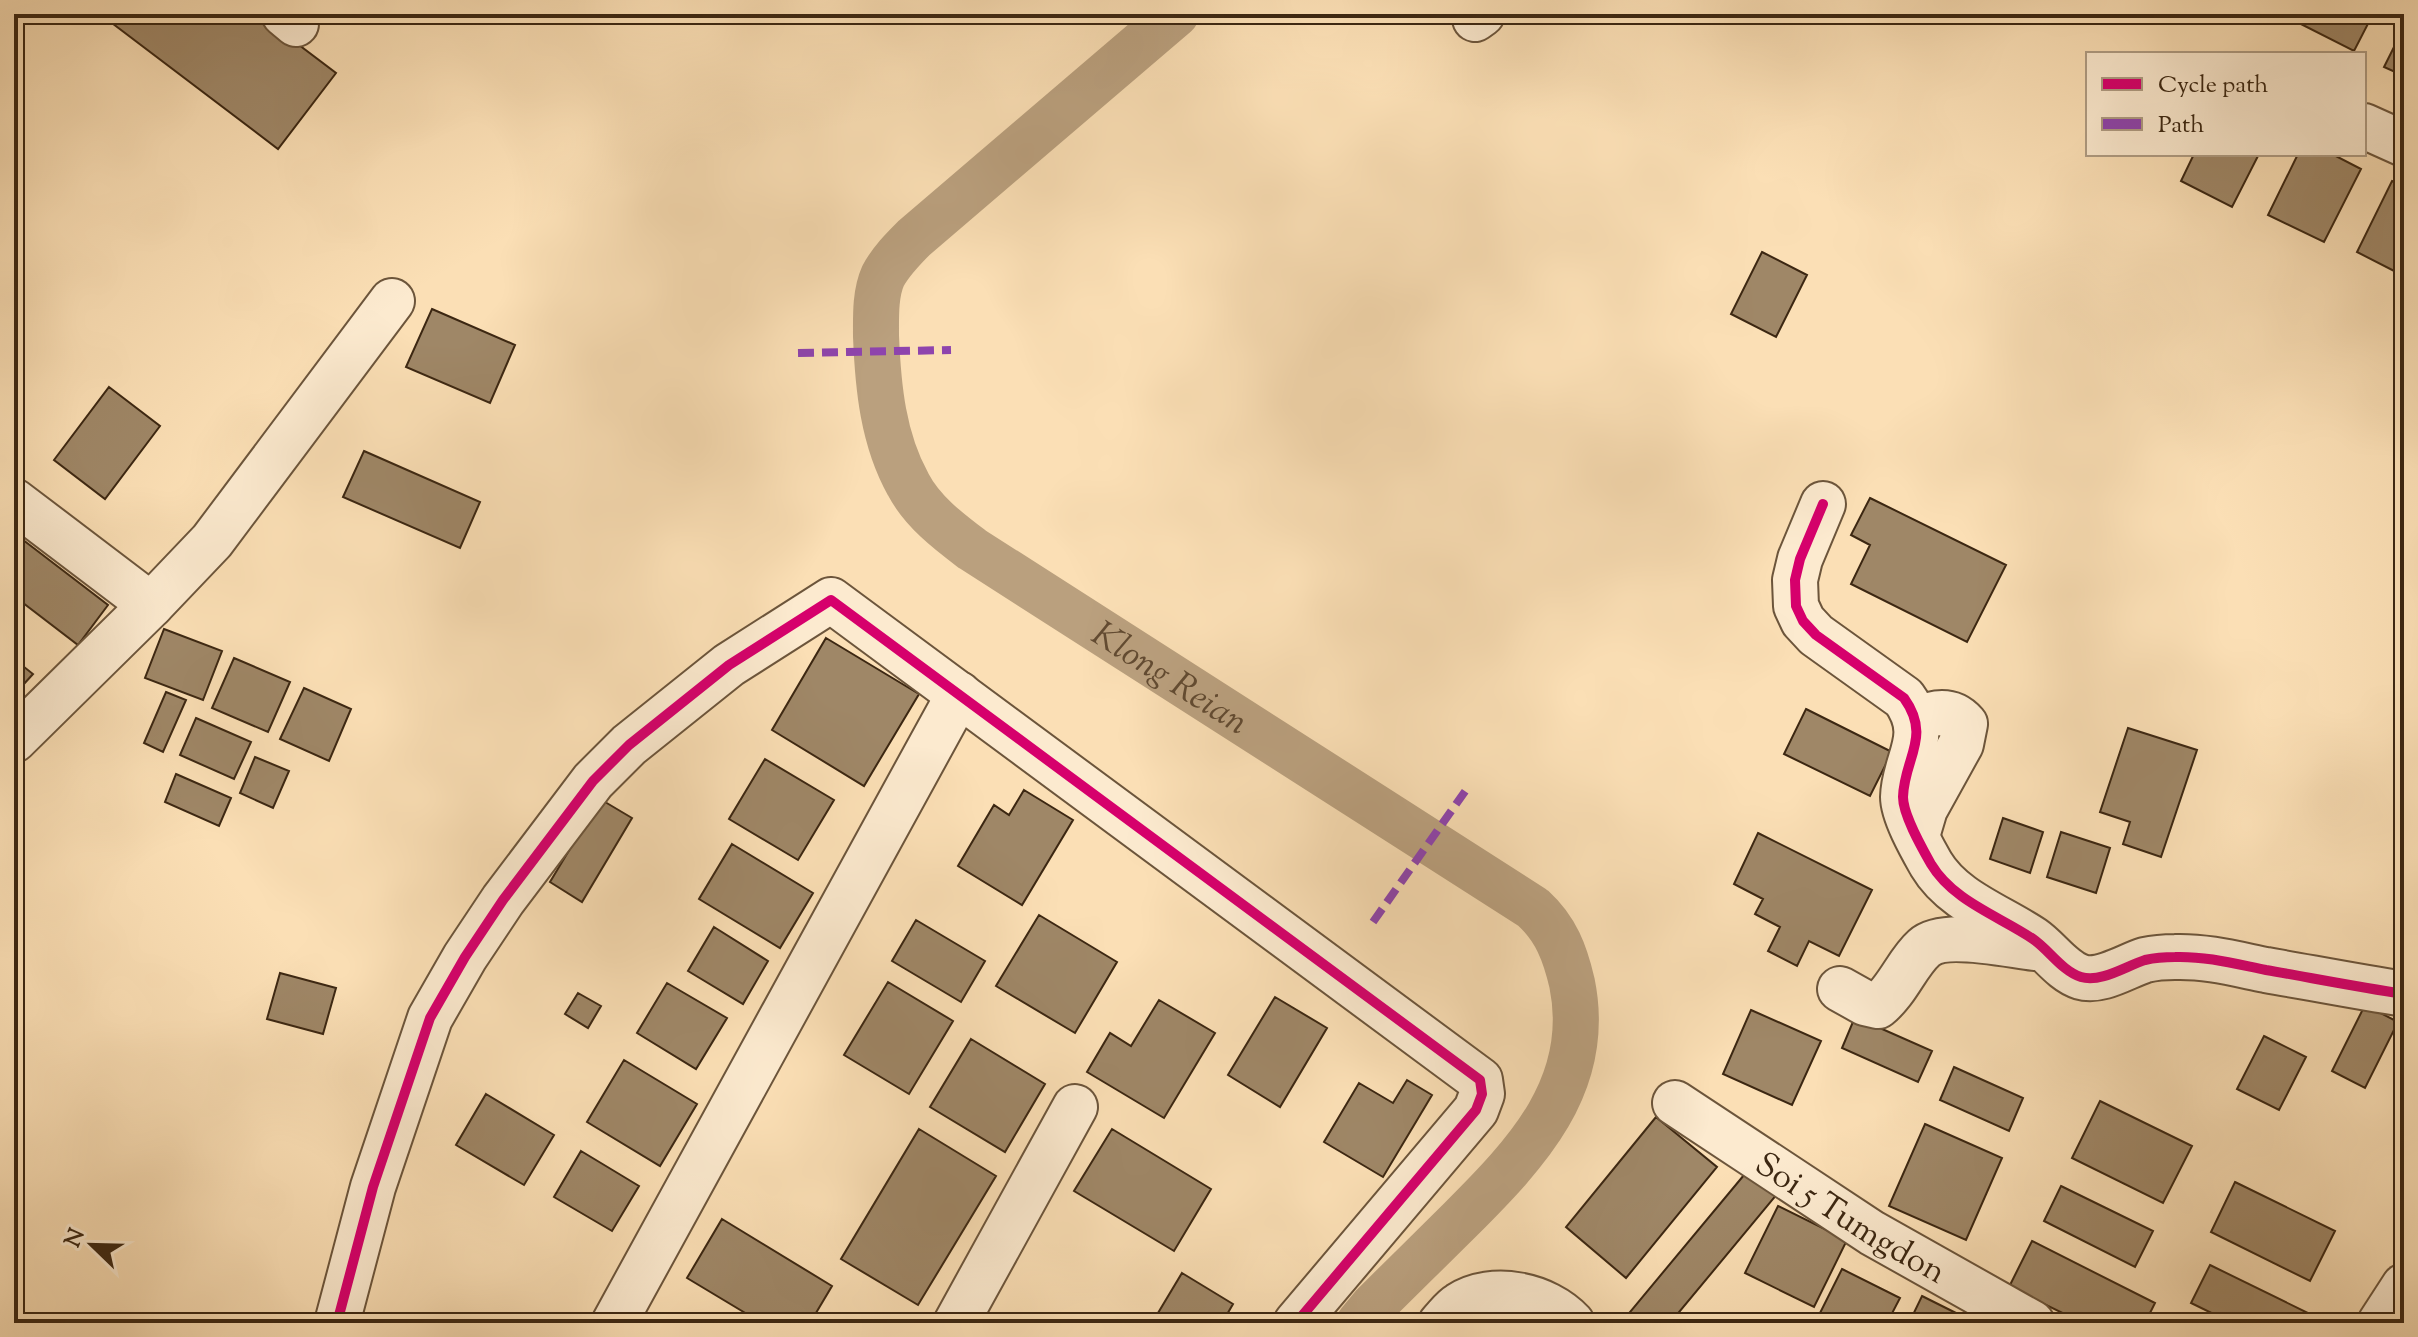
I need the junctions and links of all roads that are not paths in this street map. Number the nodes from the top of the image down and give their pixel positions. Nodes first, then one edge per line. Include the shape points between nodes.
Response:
1 (2366, 127) edge
2 (2404, 144) edge
3 (392, 301) dead end
4 (14, 501) edge
5 (1823, 504) dead end
6 (151, 605) junction
7 (959, 694) junction
8 (14, 740) edge
9 (2044, 949) junction
10 (1840, 989) dead end
11 (2404, 994) edge
12 (1675, 1103) dead end
13 (1075, 1107) dead end
14 (2404, 1286) edge
15 (337, 1323) edge
16 (614, 1323) edge
17 (956, 1323) edge
18 (1296, 1323) edge
19 (1441, 1323) edge
20 (1572, 1323) edge
21 (2032, 1323) edge
22 (2380, 1323) edge

1 - 2 street
3 - 6 street via 212,541
4 - 6 street
5 - 9 street via 1795,580 1803,621 1904,698 1916,720 1903,799 1932,867 1945,883
6 - 8 street
7 - 15 street via 831,600 729,665 629,745 593,781 503,900 430,1018 373,1187
7 - 16 street
7 - 18 street via 1480,1080 1476,1110
9 - 10 street via 1946,940 1925,947 1878,1006
9 - 11 street via 2080,977 2095,978 2147,960 2175,957
12 - 21 street, Soi 5 Tumgdon via 1872,1233
13 - 17 street
14 - 22 street
19 - 20 street via 1472,1299 1501,1294 1529,1298

